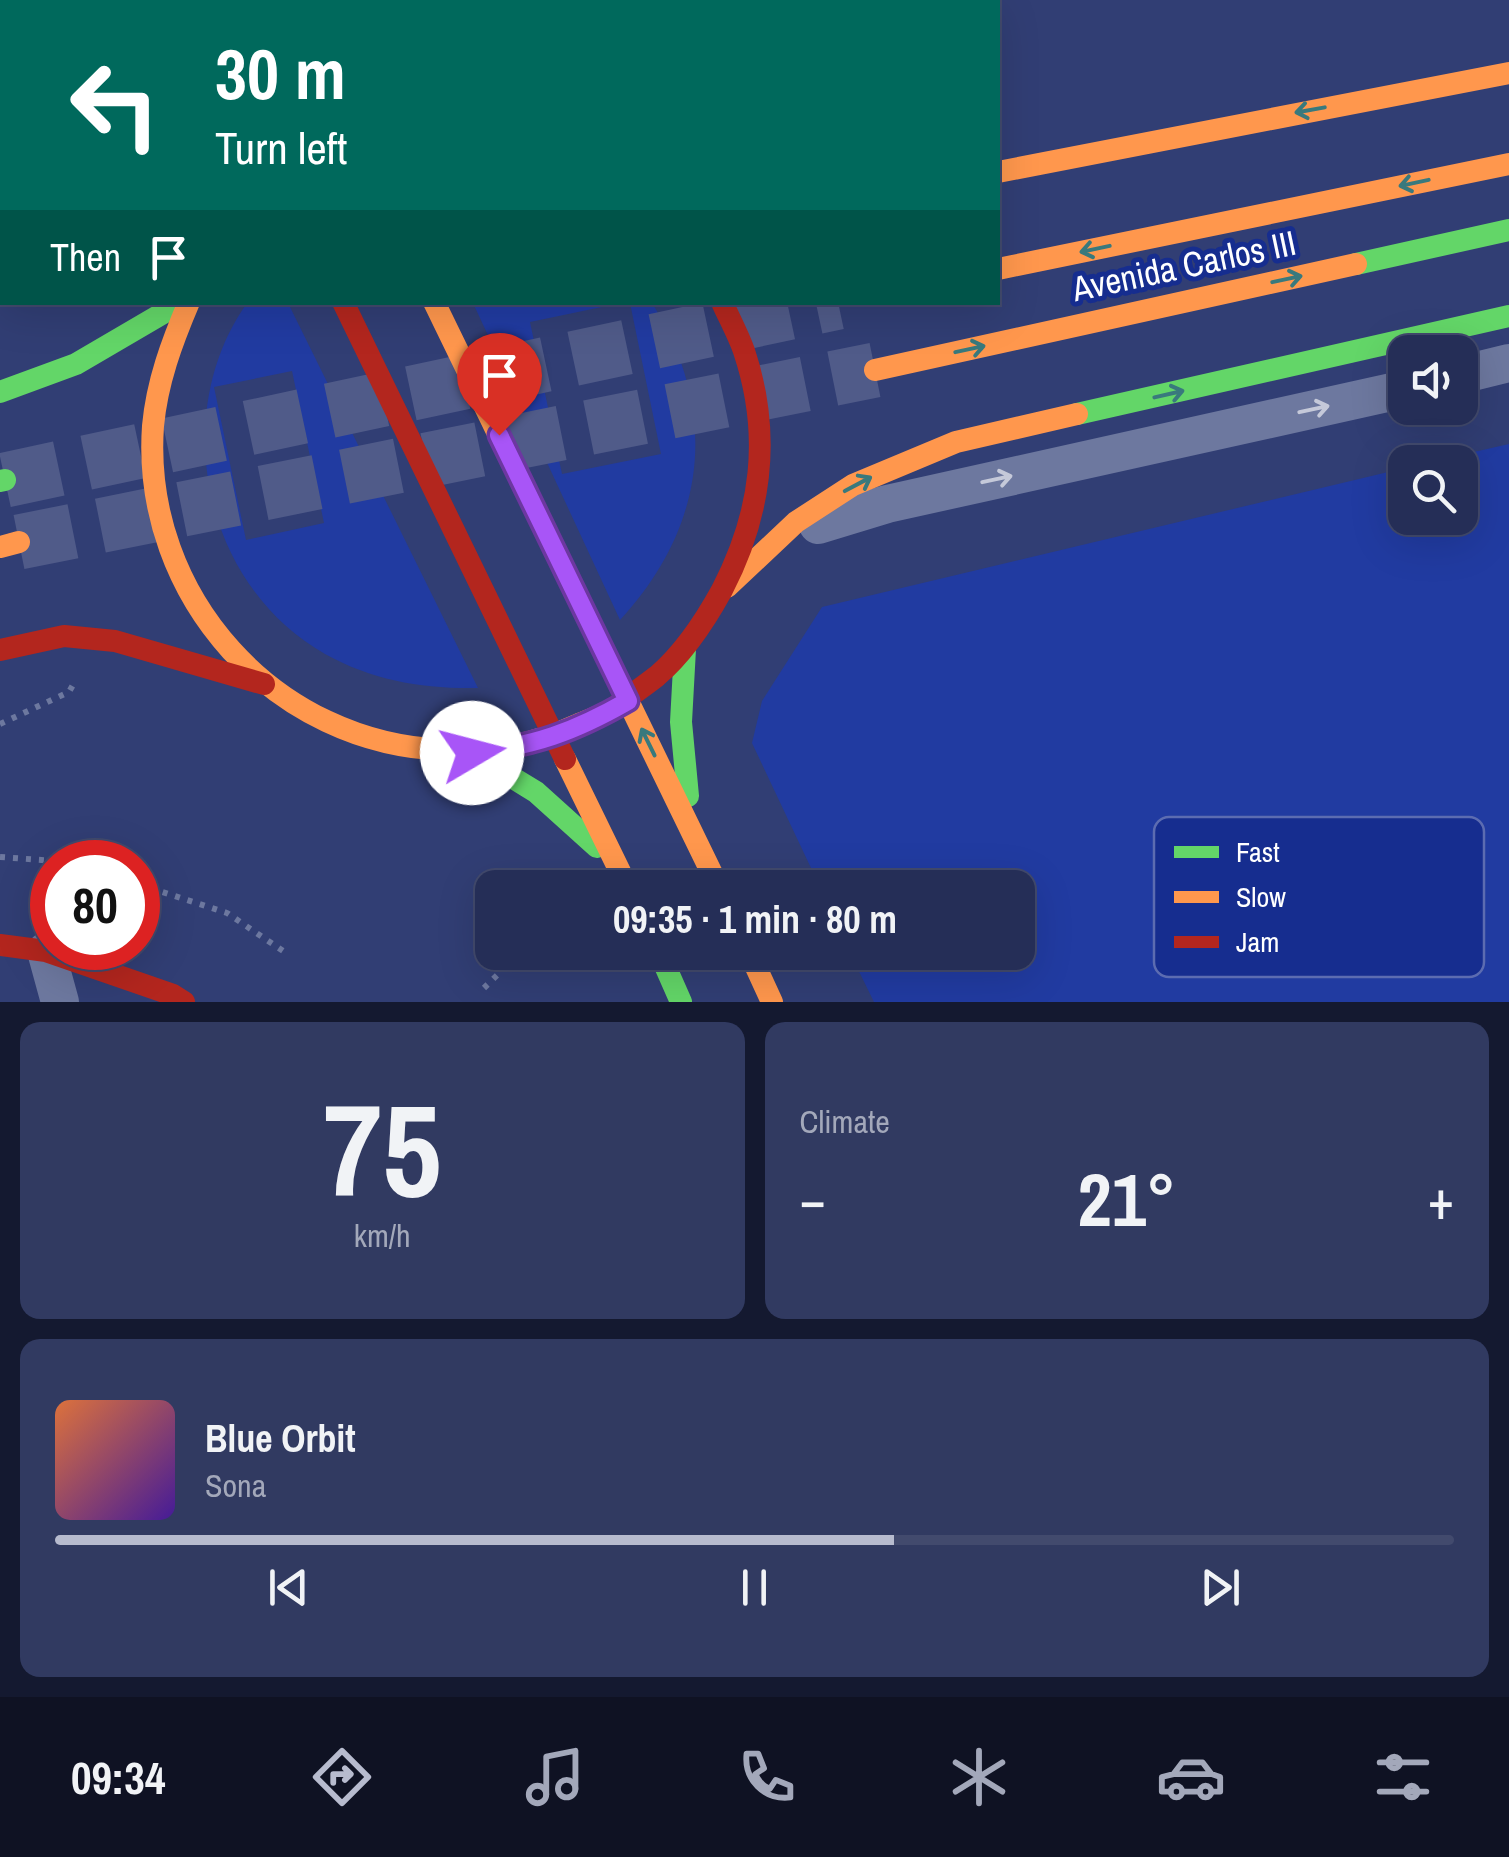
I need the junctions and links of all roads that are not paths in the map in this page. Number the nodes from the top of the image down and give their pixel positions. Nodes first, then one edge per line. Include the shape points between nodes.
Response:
1 (1509, 73) edge
2 (1509, 164) edge
3 (1000, 172) edge
4 (1509, 230) edge
5 (1000, 269) edge
6 (181, 305) edge
7 (185, 305) edge
8 (345, 305) edge
9 (435, 305) edge
10 (723, 305) edge
11 (1509, 316) edge
12 (1509, 363) edge
13 (875, 370) tunnel mouth
14 (1478, 371) edge
15 (0, 392) edge
16 (1388, 393) edge
17 (770, 545) junction
18 (727, 587) junction
19 (0, 650) edge
20 (685, 650) junction
21 (264, 684) junction
22 (628, 701) junction
23 (554, 737) junction
24 (472, 753) junction
25 (690, 829) junction
26 (617, 865) junction
27 (619, 870) edge
28 (710, 870) edge
29 (0, 946) edge
30 (30, 949) edge
31 (51, 970) edge
32 (101, 970) edge
33 (667, 970) edge
34 (757, 970) edge
35 (60, 1002) edge
36 (184, 1002) edge
37 (681, 1002) edge
38 (772, 1002) edge

1 -> 3 main road
2 -> 5 main road, Avenida Carlos III
13 -> 4 main road, Avenida Carlos III
6 - 15 main road via 76,364
7 - 21 main road via 158,386 152,433 163,527 201,614
8 - 23 main road
9 - 22 main road
10 - 18 main road via 744,351 758,410 760,471 750,530
17 -> 11 main road via 820,504 956,442
12 - 14 street
17 -> 16 street via 887,504
17 - 18 main road
18 - 20 main road
19 - 21 main road via 64,636 115,640
20 - 22 main road
20 - 25 main road via 681,722
21 - 24 main road via 310,716 362,738
22 - 23 main road
25 -> 22 main road
23 - 24 main road
23 - 26 main road
24 - 26 main road via 536,792
25 - 28 main road
26 - 27 main road
29 - 30 main road
31 - 35 street
32 - 36 main road
33 - 37 main road
34 - 38 main road

